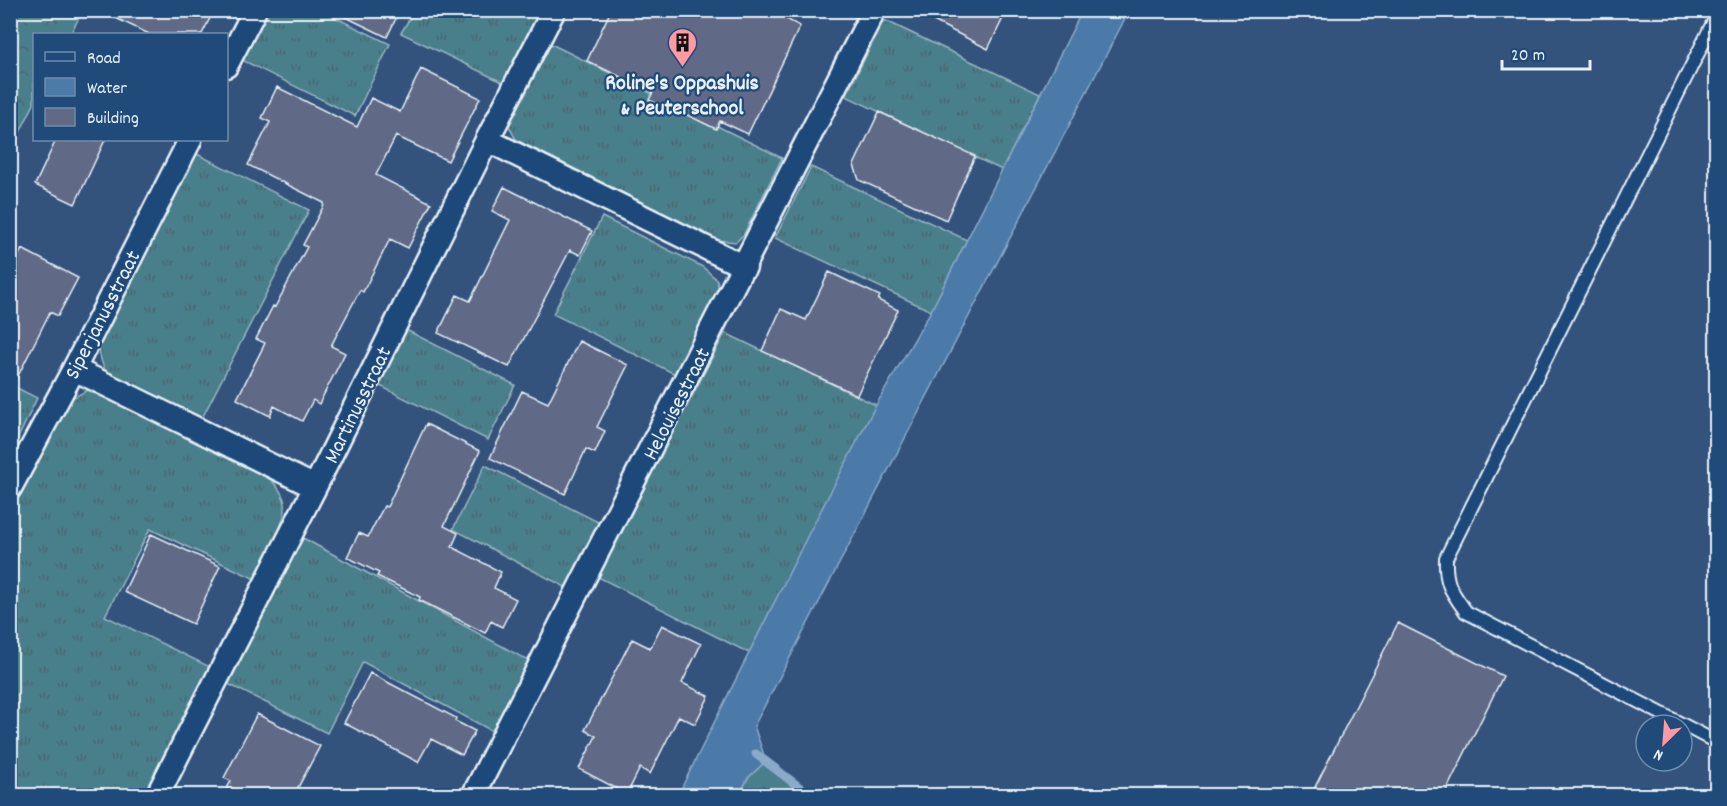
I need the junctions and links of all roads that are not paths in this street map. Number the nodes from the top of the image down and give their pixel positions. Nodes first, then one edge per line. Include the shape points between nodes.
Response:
1 (255, 10) edge
2 (554, 10) edge
3 (874, 10) edge
4 (1716, 17) edge
5 (228, 62) edge
6 (487, 140) junction
7 (188, 141) edge
8 (744, 267) junction
9 (74, 369) junction
10 (315, 487) junction
11 (10, 488) edge
12 (1716, 742) edge
13 (157, 795) edge
14 (473, 795) edge

1 - 5 street
2 - 6 street, Martinusstraat
3 - 8 street, Helouisestraat
4 - 12 lane via 1446,558 1446,577 1466,612
6 - 8 street
6 - 10 street, Martinusstraat
7 - 9 street, Siperjanusstraat
8 - 14 street, Helouisestraat
9 - 10 street
9 - 11 street, Siperjanusstraat
10 - 13 street, Martinusstraat

